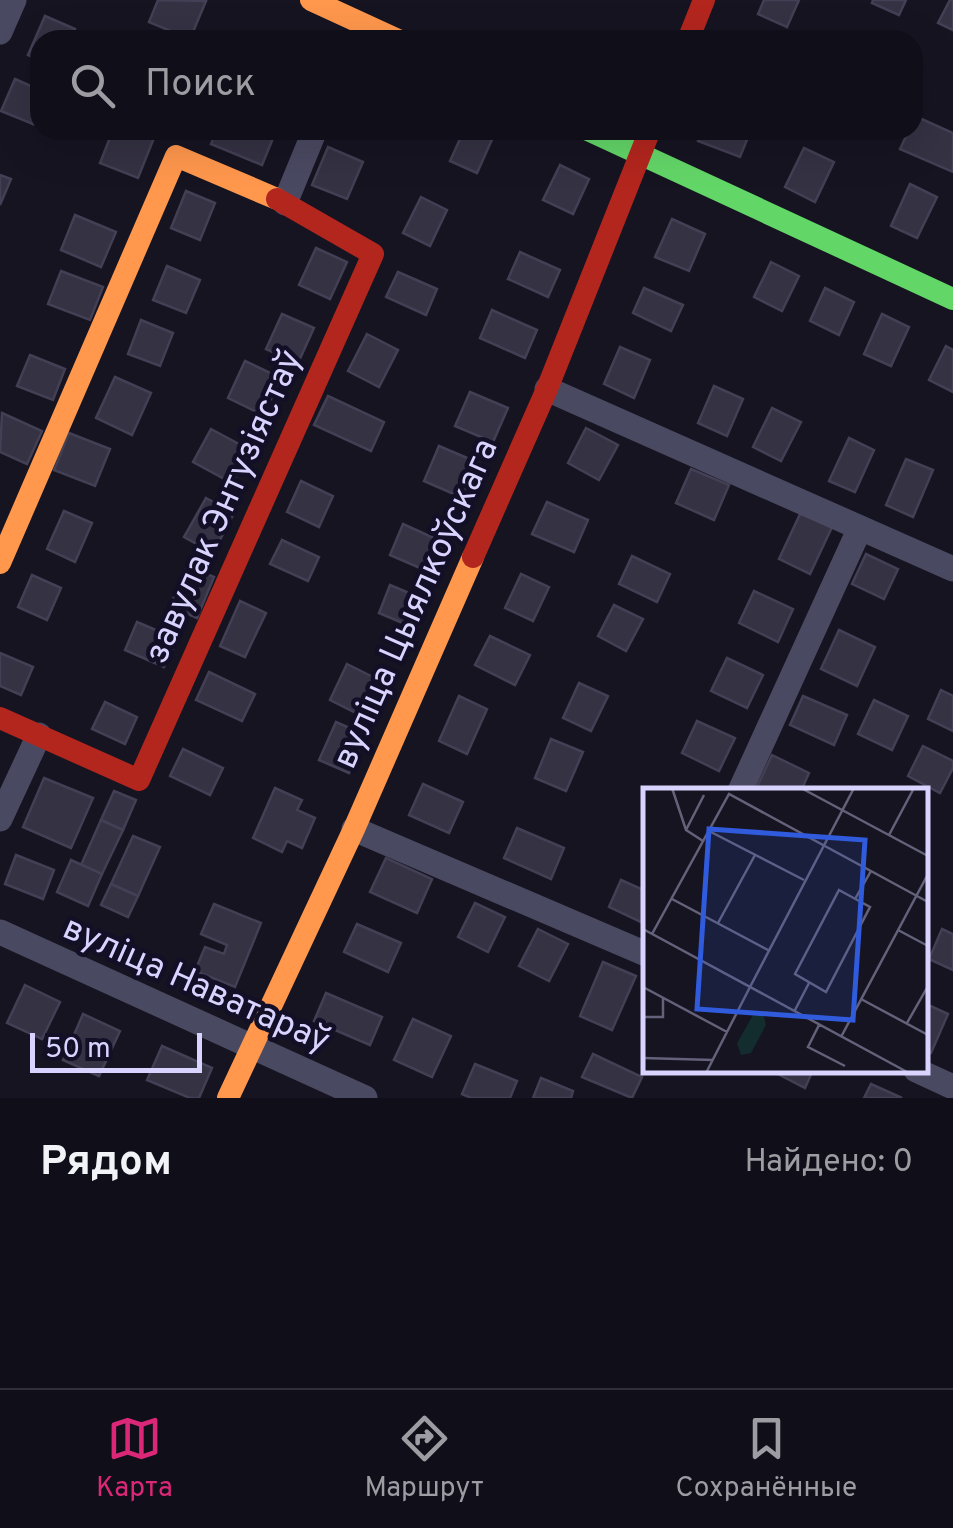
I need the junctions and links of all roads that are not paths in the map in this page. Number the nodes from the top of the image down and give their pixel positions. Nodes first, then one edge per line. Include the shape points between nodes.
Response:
1 (14, 0) edge
2 (310, 0) edge
3 (704, 0) edge
4 (355, 30) edge
5 (692, 30) edge
6 (0, 32) edge
7 (312, 140) edge
8 (609, 140) edge
9 (646, 140) edge
10 (640, 155) junction
11 (285, 203) junction
12 (953, 299) edge
13 (547, 388) junction
14 (860, 528) junction
15 (0, 563) edge
16 (953, 569) edge
17 (0, 718) edge
18 (39, 736) junction
19 (741, 788) edge
20 (0, 819) edge
21 (354, 829) junction
22 (0, 932) edge
23 (643, 953) edge
24 (251, 1047) junction
25 (921, 1073) edge
26 (952, 1093) edge
27 (228, 1098) edge
28 (366, 1098) edge

1 - 6 street
2 - 4 street
3 - 5 street
7 - 11 street
8 - 10 street
9 - 10 street, вуліца Цыялкоўскага
10 - 12 street
10 - 13 street, вуліца Цыялкоўскага
11 - 15 street, завулак Энтузіястаў via 176,156
11 - 18 street, завулак Энтузіястаў via 373,254 139,780
13 - 14 street
13 - 21 street, вуліца Цыялкоўскага
14 - 16 street
14 - 19 street
17 - 18 street, завулак Энтузіястаў
18 - 20 street
21 - 23 street
21 - 24 street, вуліца Цыялкоўскага
22 - 24 street, вуліца Наватараў
24 - 27 street, вуліца Цыялкоўскага
24 - 28 street, вуліца Наватараў
25 - 26 street

